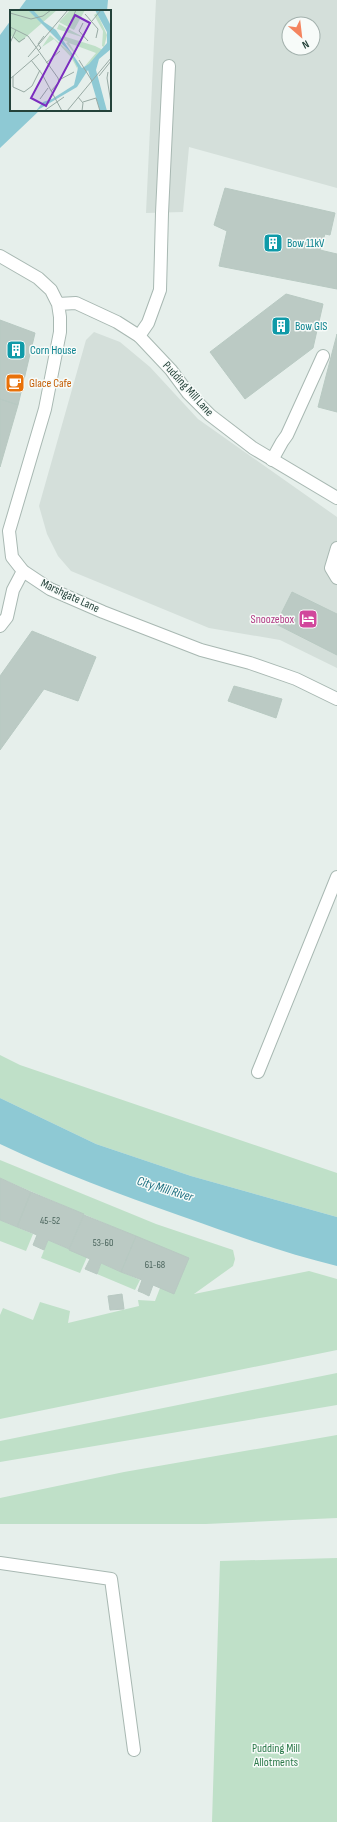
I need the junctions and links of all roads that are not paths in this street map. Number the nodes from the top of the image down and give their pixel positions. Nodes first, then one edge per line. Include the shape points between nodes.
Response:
1 (169, 66) dead end
2 (0, 256) edge
3 (58, 304) junction
4 (139, 336) junction
5 (323, 356) dead end
6 (272, 460) junction
7 (337, 498) edge
8 (337, 548) edge
9 (23, 571) junction
10 (337, 578) edge
11 (0, 626) edge
12 (337, 699) edge
13 (337, 877) edge
14 (258, 1072) dead end
15 (0, 1563) edge
16 (134, 1750) dead end

1 - 4 street via 160,290 148,323
2 - 3 street, Marshgate Lane via 38,278 51,290
3 - 4 street, Pudding Mill Lane via 76,303 117,322
3 - 9 street, Marshgate Lane via 60,332 45,409 9,531 12,557
4 - 6 street, Pudding Mill Lane via 210,415
5 - 6 street via 288,436
6 - 7 street, Pudding Mill Lane
8 - 10 street via 331,568
9 - 11 street via 13,590 7,617
9 - 12 street, Marshgate Lane via 50,589 103,612 201,650 296,679
13 - 14 street
15 - 16 street via 111,1578

